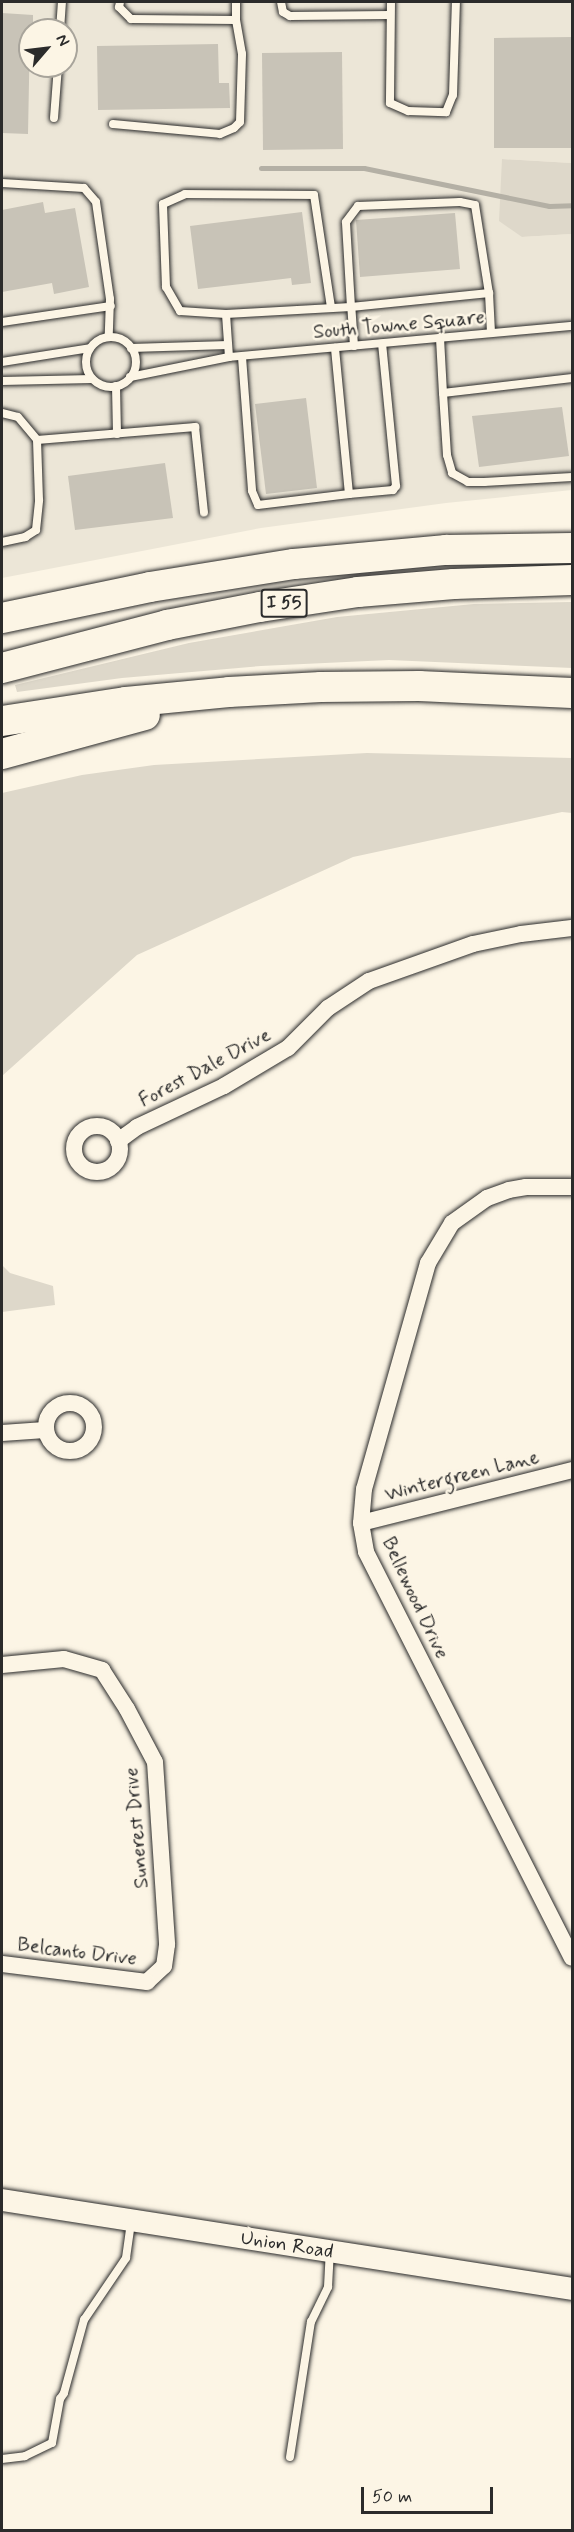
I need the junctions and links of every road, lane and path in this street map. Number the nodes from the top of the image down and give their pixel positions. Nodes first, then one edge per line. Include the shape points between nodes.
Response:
1 (62, 2) edge
2 (120, 2) edge
3 (236, 2) edge
4 (281, 2) edge
5 (391, 2) edge
6 (456, 2) edge
7 (390, 15) junction
8 (61, 18) edge
9 (236, 21) junction
10 (57, 78) edge
11 (54, 118) dead end
12 (113, 124) dead end
13 (2, 183) edge
14 (489, 293) junction
15 (111, 306) junction
16 (351, 307) junction
17 (331, 308) junction
18 (226, 314) junction
19 (2, 321) edge
20 (573, 326) edge
21 (491, 333) junction
22 (109, 337) junction
23 (440, 338) junction
24 (382, 344) junction
25 (228, 345) junction
26 (354, 346) junction
27 (90, 348) junction
28 (131, 348) junction
29 (335, 348) junction
30 (229, 357) junction
31 (242, 357) junction
32 (2, 362) edge
33 (130, 377) junction
34 (573, 378) edge
35 (92, 379) junction
36 (2, 381) edge
37 (116, 386) junction
38 (443, 393) junction
39 (2, 413) edge
40 (117, 434) junction
41 (37, 440) junction
42 (573, 477) edge
43 (350, 494) junction
44 (204, 513) dead end
45 (2, 542) edge
46 (573, 548) edge
47 (573, 580) edge
48 (2, 618) edge
49 (2, 668) edge
50 (229, 692) junction
51 (573, 693) edge
52 (2, 721) edge
53 (2, 754) edge
54 (573, 928) edge
55 (118, 1141) dead end
56 (573, 1188) edge
57 (45, 1430) dead end
58 (2, 1433) edge
59 (573, 1470) edge
60 (361, 1524) junction
61 (2, 1665) edge
62 (573, 1958) edge
63 (2, 1964) edge
64 (147, 1982) joint
65 (2, 2200) edge
66 (131, 2221) junction
67 (330, 2252) junction
68 (573, 2289) edge
69 (290, 2457) dead end
70 (2, 2459) edge

1 - 8 lane
2 - 9 lane via 119,7 131,19
3 - 9 lane
4 - 7 lane via 283,12 290,16
5 - 7 lane
6 - 7 lane via 453,95 446,112 408,111 390,103
9 - 12 lane via 242,54 240,122 234,128 220,134
10 - 11 lane
13 - 15 lane via 84,188 91,194 99,216
14 - 16 lane
14 - 16 lane via 475,205 460,202 358,206 346,222
14 - 21 lane
15 - 19 lane
15 - 22 lane
16 - 17 lane
16 - 26 lane
17 - 18 lane
17 - 18 lane via 314,195 185,194 163,204 166,287 180,311
18 - 25 lane
20 - 21 lane, South Towne Square
21 - 23 lane, South Towne Square
22 - 27 lane
22 - 28 lane via 118,338
23 - 24 lane, South Towne Square
23 - 38 lane
24 - 26 lane, South Towne Square
24 - 43 lane via 396,486 393,490
25 - 28 lane
25 - 30 lane
26 - 29 lane, South Towne Square
27 - 32 lane
27 - 35 lane via 86,364
28 - 33 lane via 135,361
29 - 31 lane, South Towne Square
29 - 43 lane
30 - 31 lane, South Towne Square
30 - 33 lane, South Towne Square
31 - 43 lane via 255,502 258,505
33 - 37 lane, South Towne Square
34 - 38 lane
35 - 36 lane
35 - 37 lane via 107,387
37 - 40 lane
38 - 42 lane via 452,473 468,482
39 - 41 lane via 18,417
40 - 41 lane
40 - 44 lane via 195,427
41 - 45 lane via 36,531
46 - 48 highway via 446,550 294,564 150,587
47 - 49 highway, I 55 via 358,592 260,607 167,625
50 - 51 highway via 419,686
50 - 52 highway via 126,702
50 - 53 highway
54 - 55 street, Forest Dale Drive via 473,944 369,981 328,1008 288,1048 224,1086 137,1127
56 - 60 street, Bellewood Drive via 508,1190 487,1198 452,1223 428,1263 364,1489
57 - 58 street
59 - 60 street, Wintergreen Lane
60 - 62 street, Bellewood Drive via 366,1552
61 - 64 street, Sunerest Drive via 64,1659 102,1670 155,1762 167,1945 164,1966
63 - 64 street, Belcanto Drive
65 - 66 main road, Union Road
66 - 67 main road, Union Road
66 - 70 lane via 126,2258 84,2320 60,2399 52,2443 25,2456
67 - 68 main road, Union Road
67 - 69 lane via 328,2287 311,2322

